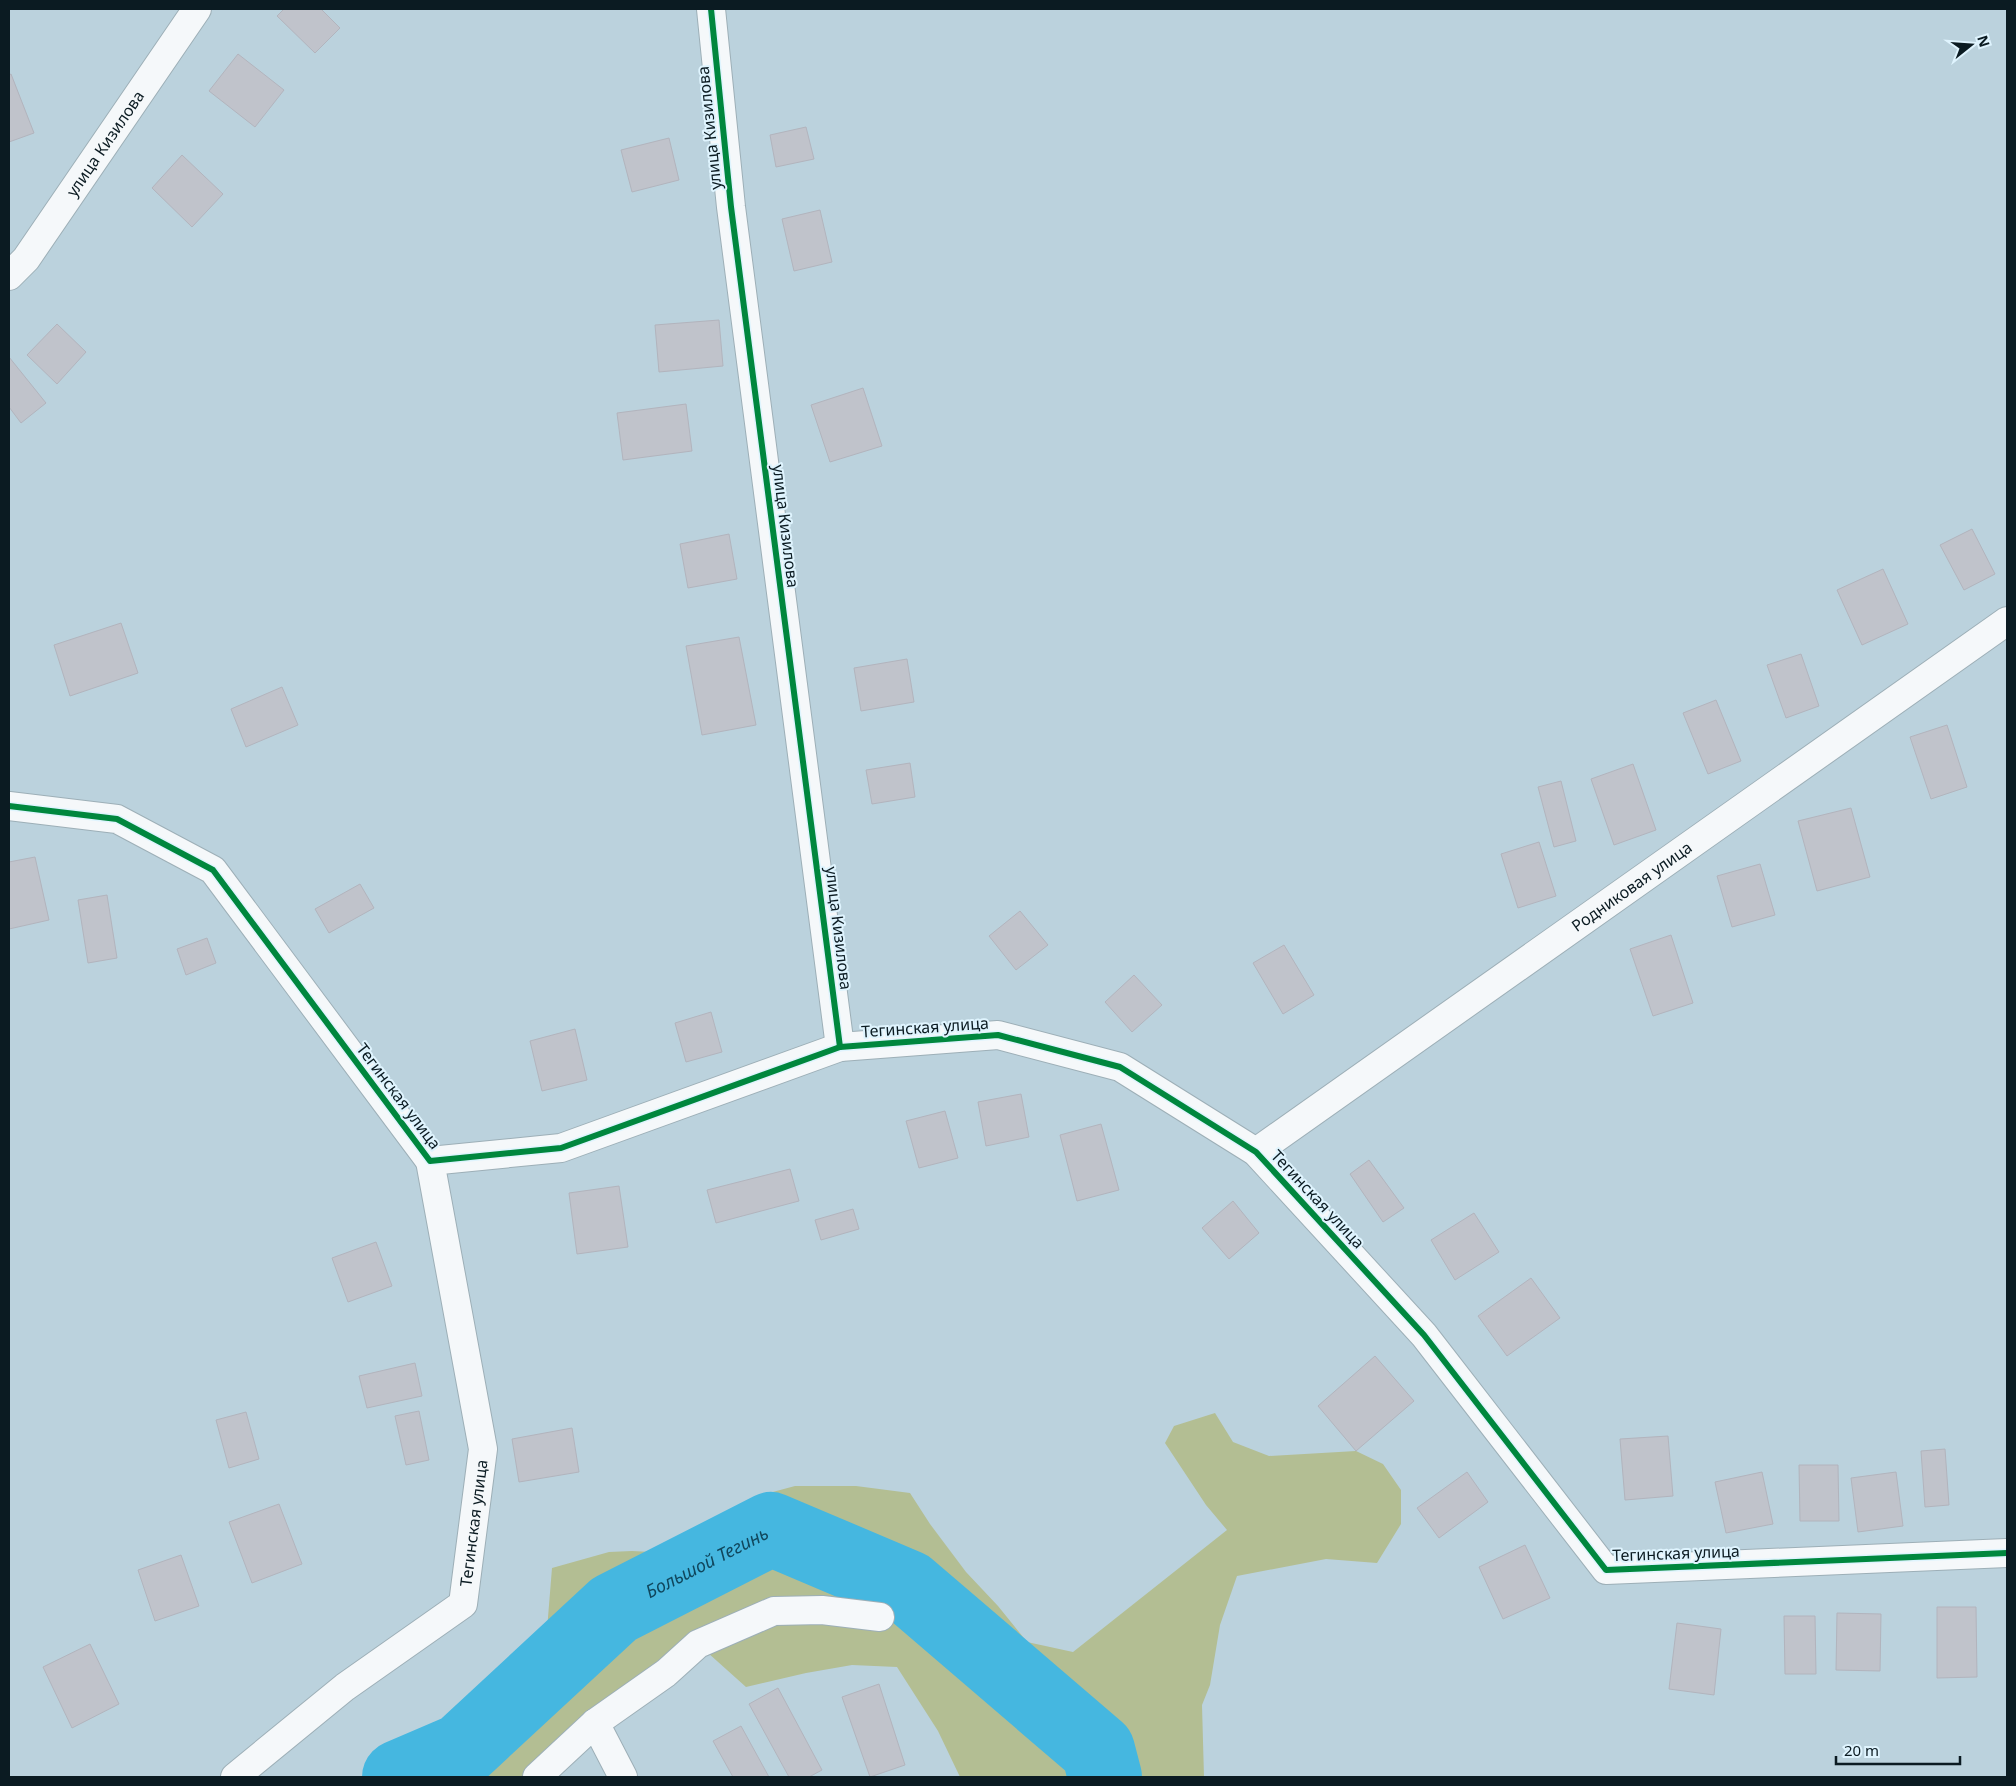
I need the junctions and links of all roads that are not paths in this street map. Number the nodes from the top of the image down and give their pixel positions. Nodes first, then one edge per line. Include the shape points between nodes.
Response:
1 (197, 9) edge
2 (710, 9) edge
3 (9, 276) edge
4 (2007, 621) edge
5 (9, 806) edge
6 (840, 1047) junction
7 (1256, 1152) junction
8 (430, 1161) junction
9 (2007, 1553) edge
10 (880, 1617) dead end
11 (595, 1723) junction
12 (235, 1777) edge
13 (537, 1777) edge
14 (623, 1777) edge

1 - 3 street, улица Кизилова via 26,259
2 - 6 street, улица Кизилова via 731,207
4 - 7 street, Родниковая улица
5 - 8 street, Тегинская улица via 117,818 213,870
6 - 7 street, Тегинская улица via 998,1035 1120,1067
6 - 8 street, Тегинская улица via 561,1148
7 - 9 street, Тегинская улица via 1424,1335 1606,1570
8 - 12 street, Тегинская улица via 484,1449 463,1604 345,1687
10 - 11 street via 822,1610 774,1610 698,1644 666,1674
11 - 13 street
11 - 14 street

